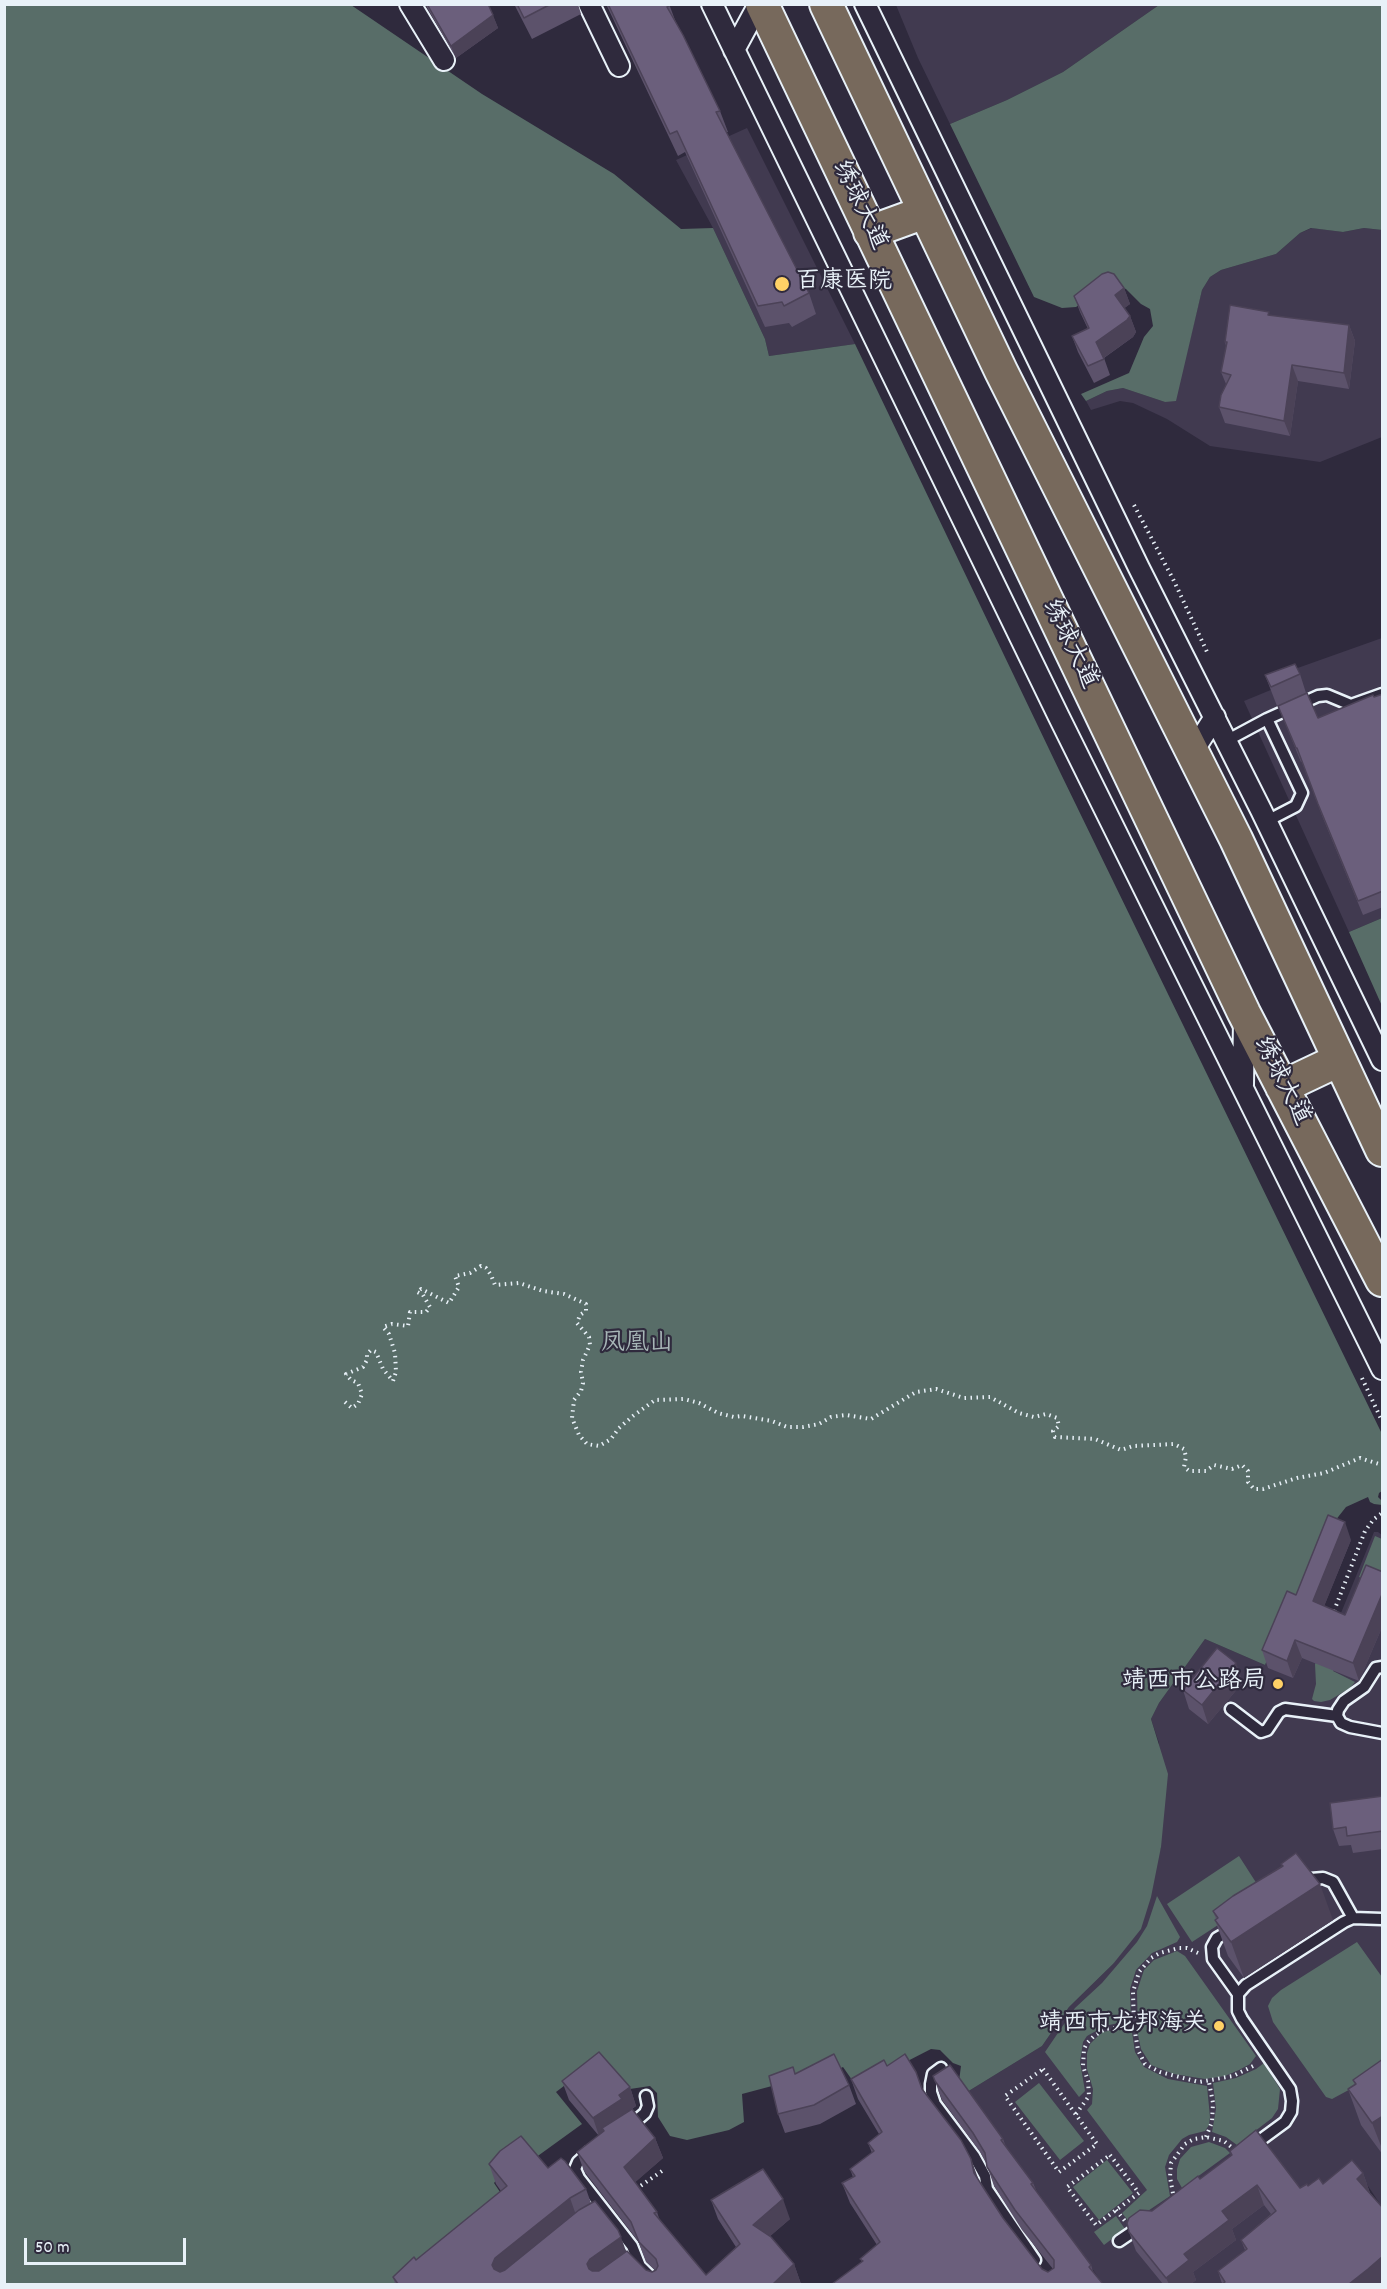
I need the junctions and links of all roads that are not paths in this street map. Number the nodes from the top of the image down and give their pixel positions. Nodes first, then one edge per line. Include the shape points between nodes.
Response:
1 (410, 4) edge
2 (589, 4) edge
3 (712, 4) edge
4 (760, 4) edge
5 (826, 4) edge
6 (865, 4) edge
7 (734, 50) junction
8 (444, 60) dead end
9 (619, 66) dead end
10 (925, 212) junction
11 (870, 232) junction
12 (1146, 581) junction
13 (1119, 604) junction
14 (1383, 694) edge
15 (1215, 717) junction
16 (1267, 719) junction
17 (1226, 741) junction
18 (1194, 751) junction
19 (1264, 816) junction
20 (1236, 839) junction
21 (1299, 889) junction
22 (1272, 913) junction
23 (1244, 1013) junction
24 (1340, 1060) junction
25 (1383, 1060) edge
26 (1282, 1088) junction
27 (1243, 1089) junction
28 (1383, 1150) edge
29 (1383, 1280) edge
30 (1383, 1369) edge
31 (1383, 1667) edge
32 (1231, 1709) dead end
33 (1338, 1716) junction
34 (1383, 1733) edge
35 (1292, 1891) edge
36 (1353, 1918) junction
37 (1383, 1919) edge
38 (1236, 1927) edge
39 (1238, 1994) junction
40 (941, 2068) edge
41 (646, 2096) dead end
42 (619, 2133) edge
43 (598, 2145) edge
44 (1239, 2156) edge
45 (1174, 2203) edge
46 (1119, 2241) dead end
47 (1040, 2267) edge
48 (658, 2284) edge

1 - 8 street
2 - 9 street
3 - 7 street
4 - 7 street
4 - 11 main road, 绣球大道
5 - 10 main road
6 - 12 street
7 - 27 street
10 - 11 main road
10 - 13 main road via 1000,371
11 - 23 main road, 绣球大道
12 - 13 street
12 - 15 street
13 - 18 main road
14 - 16 lane via 1351,705 1327,695 1318,696
15 - 17 street
15 - 18 street
16 - 17 lane
16 - 19 lane via 1302,793 1296,806
17 - 19 street
18 - 20 main road
19 - 20 street
19 - 21 street
20 - 22 main road
21 - 22 street
21 - 25 street
22 - 24 main road
23 - 26 main road, 绣球大道
23 - 27 street
24 - 26 main road
24 - 28 main road
26 - 29 main road, 绣球大道
27 - 30 street
31 - 33 lane via 1376,1668 1364,1687 1344,1701
32 - 33 lane via 1261,1732 1285,1709
33 - 34 lane via 1341,1723 1350,1727
35 - 36 lane via 1311,1880 1323,1878 1334,1882
36 - 37 lane
36 - 39 lane via 1274,1966
38 - 39 lane via 1217,1938 1212,1947 1214,1959
39 - 44 lane via 1238,2012 1290,2089 1292,2101 1285,2122
40 - 47 lane via 933,2074 931,2084 935,2104 974,2156 987,2189
41 - 42 lane via 645,2113
43 - 48 lane via 583,2156 575,2169 600,2212 632,2246 632,2264
45 - 46 lane

